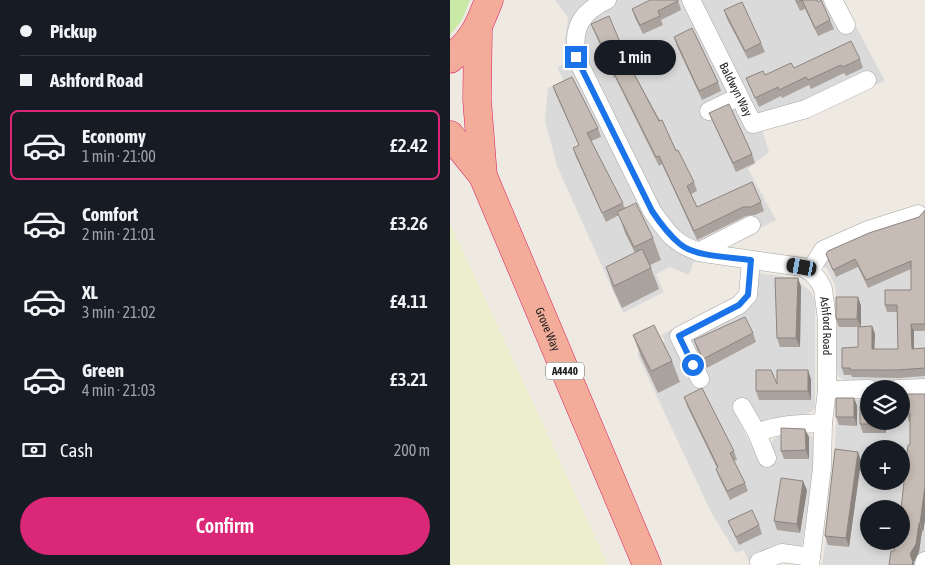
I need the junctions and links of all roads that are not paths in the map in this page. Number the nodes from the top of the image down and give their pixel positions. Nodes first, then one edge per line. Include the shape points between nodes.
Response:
1 (489, 0) edge
2 (608, 0) edge
3 (691, 0) edge
4 (833, 0) edge
5 (846, 25) dead end
6 (478, 29) junction
7 (450, 59) edge
8 (867, 80) dead end
9 (738, 97) junction
10 (710, 112) edge
11 (450, 135) edge
12 (483, 176) junction
13 (918, 214) dead end
14 (750, 225) dead end
15 (698, 252) junction
16 (751, 260) junction
17 (810, 271) junction
18 (700, 379) dead end
19 (925, 388) edge
20 (860, 389) edge
21 (910, 389) edge
22 (827, 390) junction
23 (742, 407) dead end
24 (823, 423) junction
25 (757, 434) junction
26 (767, 458) dead end
27 (810, 561) edge
28 (925, 561) edge
29 (759, 562) dead end
30 (647, 565) edge
31 (924, 565) edge

1 - 6 highway
2 - 15 street via 583,17 577,30 576,57 652,211 681,246
3 - 9 street, Baldwyn Way
4 - 5 street
6 - 7 highway via 462,50
6 - 12 highway, Grove Way / A4440 via 477,100
8 - 9 street, Baldwyn Way via 806,108 753,124
9 - 10 street
11 - 12 highway, Grove Way / A4440
12 - 30 highway, Grove Way / A4440
13 - 17 street via 868,230 823,250
14 - 15 street
15 - 16 street
16 - 17 street via 797,266
16 - 18 street via 748,295 739,305 679,336
17 - 22 street, Ashford Road via 819,281 826,305
19 - 21 street
20 - 22 street
22 - 24 street, Ashford Road
23 - 25 street
24 - 25 street via 793,424
24 - 27 street, Ashford Road via 822,468
25 - 26 street
27 - 29 street via 782,553
28 - 31 street

